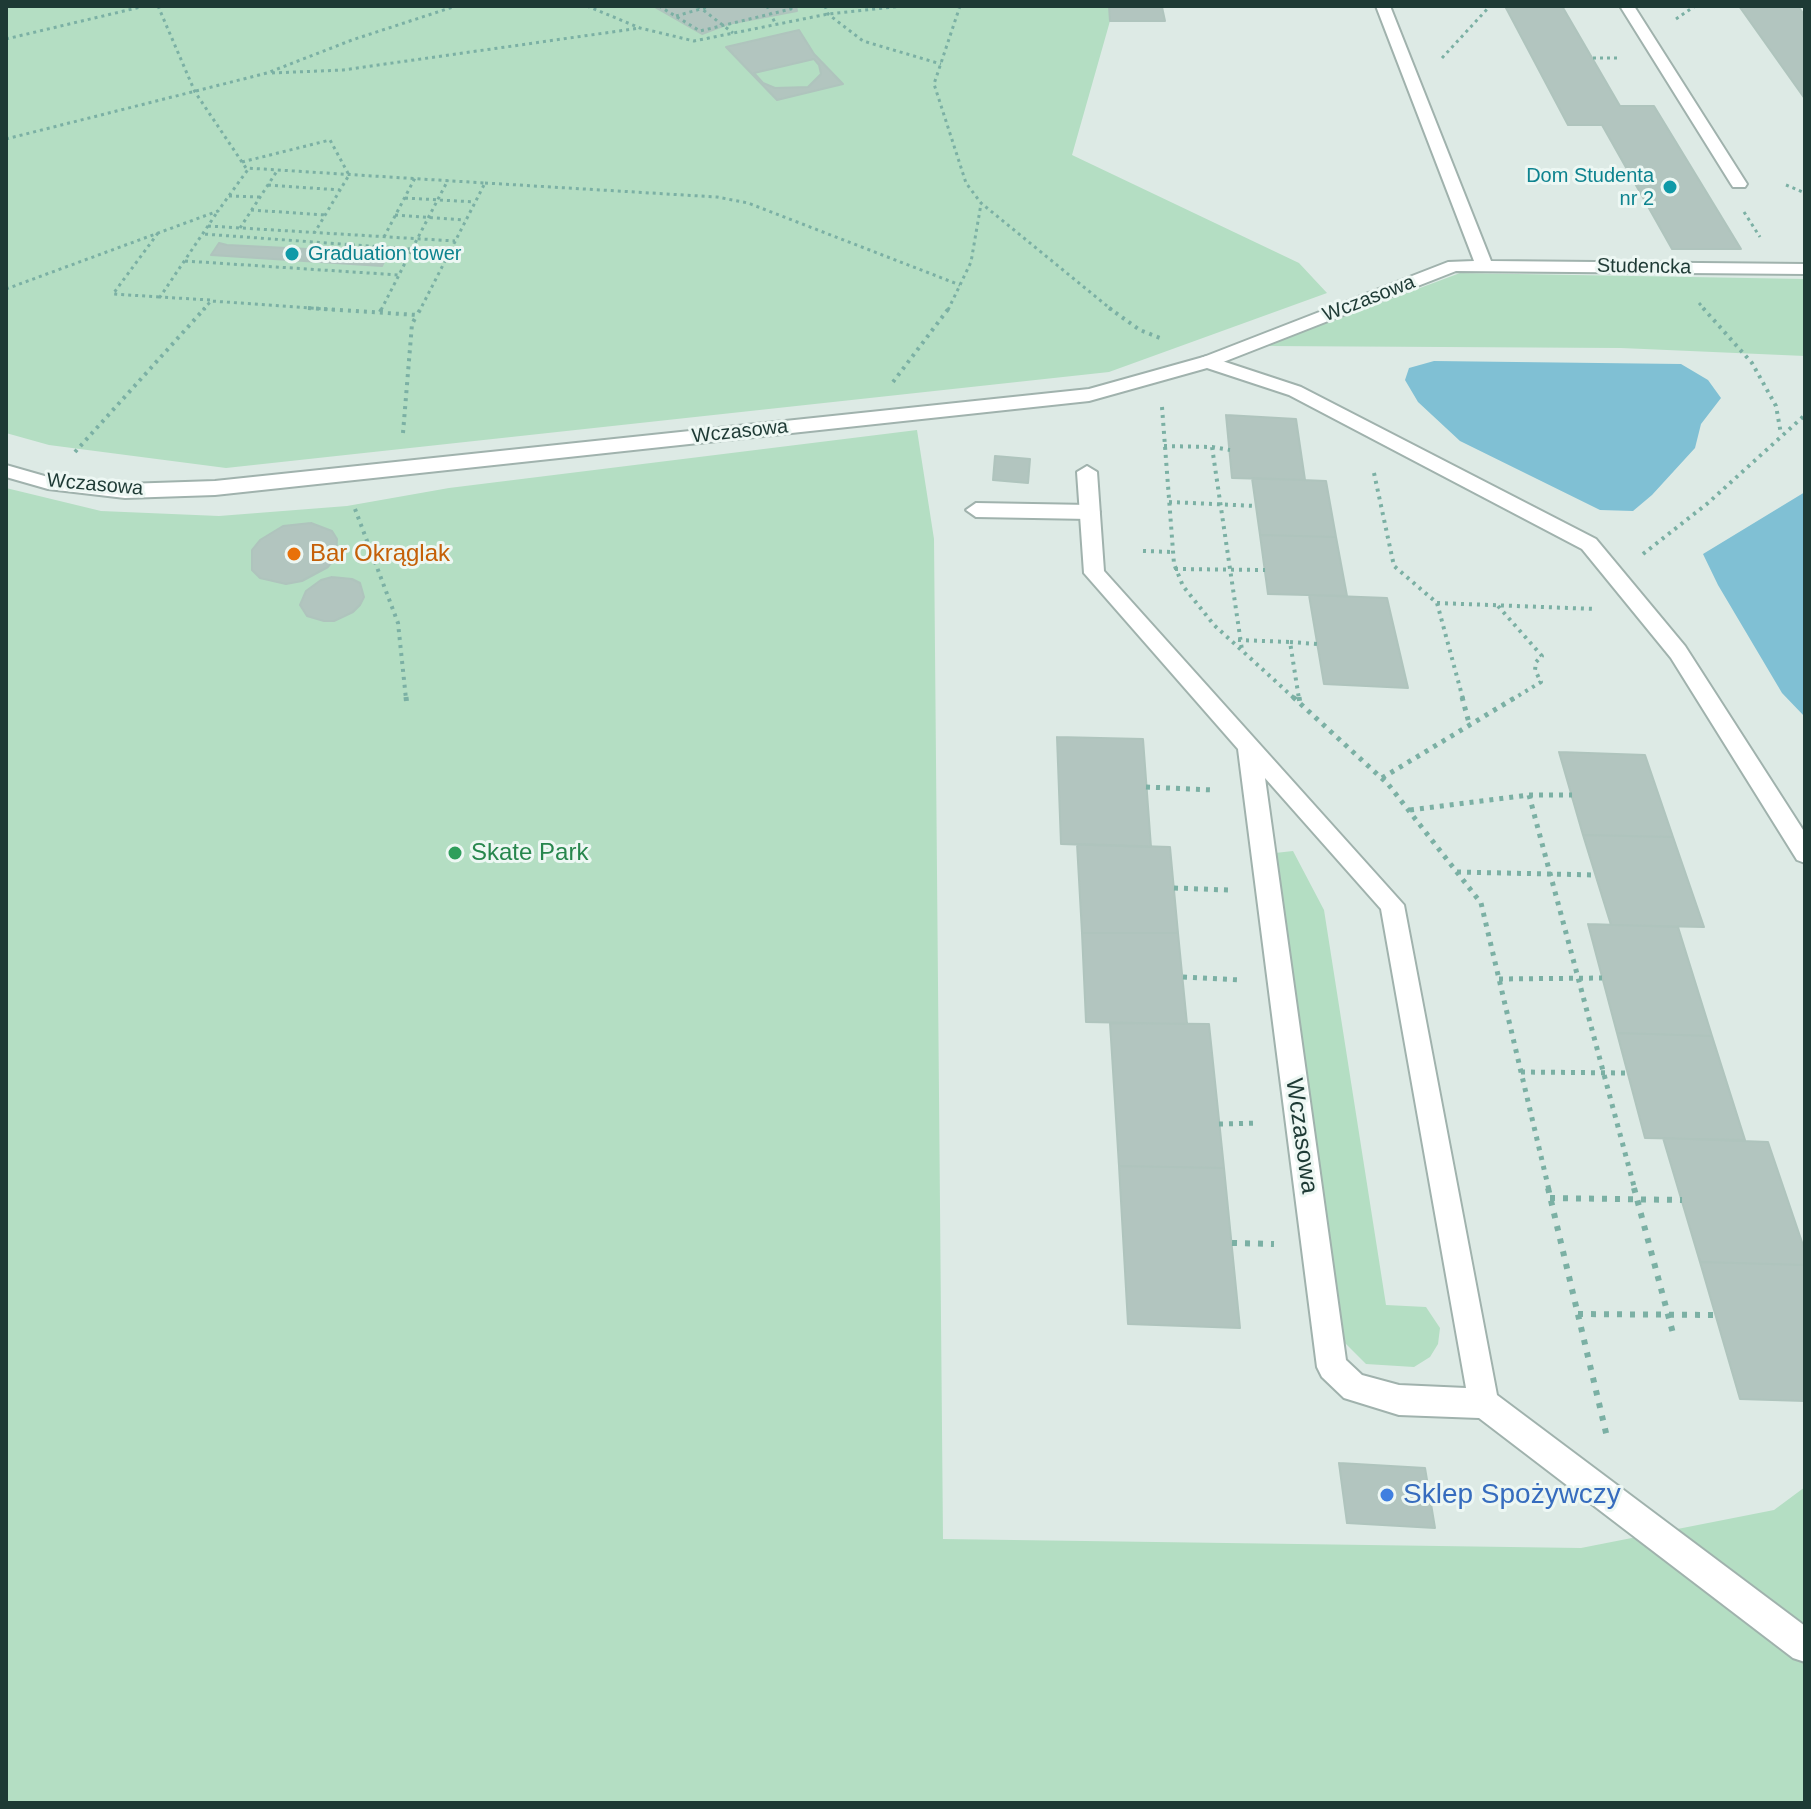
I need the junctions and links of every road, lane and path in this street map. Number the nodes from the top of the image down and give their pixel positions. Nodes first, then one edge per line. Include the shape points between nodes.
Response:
1 (145, 6) edge
2 (158, 6) edge
3 (456, 6) edge
4 (587, 6) edge
5 (659, 6) edge
6 (711, 6) edge
7 (767, 6) edge
8 (791, 6) edge
9 (825, 6) edge
10 (903, 6) edge
11 (960, 6) edge
12 (1383, 6) edge
13 (1490, 6) edge
14 (1627, 6) edge
15 (700, 7) edge
16 (770, 12) junction
17 (828, 14) junction
18 (676, 16) junction
19 (721, 23) junction
20 (776, 25) junction
21 (640, 28) junction
22 (734, 33) junction
23 (6, 39) edge
24 (941, 64) junction
25 (267, 73) junction
26 (1415, 87) junction
27 (195, 92) junction
28 (6, 139) edge
29 (242, 162) junction
30 (249, 168) junction
31 (277, 170) junction
32 (349, 175) junction
33 (415, 178) junction
34 (448, 180) junction
35 (485, 183) junction
36 (1739, 184) dead end
37 (268, 185) junction
38 (1786, 185) dead end
39 (340, 190) junction
40 (1805, 193) edge
41 (229, 196) junction
42 (260, 197) junction
43 (405, 198) junction
44 (475, 202) junction
45 (981, 203) junction
46 (251, 210) junction
47 (218, 211) junction
48 (326, 215) junction
49 (395, 215) junction
50 (465, 220) junction
51 (208, 226) junction
52 (240, 228) junction
53 (158, 232) junction
54 (315, 232) junction
55 (203, 234) junction
56 (384, 237) junction
57 (417, 238) junction
58 (455, 241) junction
59 (412, 249) junction
60 (185, 261) junction
61 (1484, 265) junction
62 (1454, 266) joint
63 (1669, 267) junction
64 (1805, 269) edge
65 (399, 275) junction
66 (960, 285) junction
67 (6, 289) edge
68 (160, 297) junction
69 (211, 301) junction
70 (380, 312) junction
71 (417, 315) junction
72 (1207, 362) junction
73 (1805, 415) edge
74 (864, 419) junction
75 (1365, 429) junction
76 (1781, 435) junction
77 (1164, 446) dead end
78 (1212, 447) junction
79 (1230, 450) dead end
80 (401, 466) junction
81 (6, 471) edge
82 (1087, 472) dead end
83 (342, 475) junction
84 (48, 483) junction
85 (1169, 502) dead end
86 (1220, 503) junction
87 (1256, 506) dead end
88 (976, 510) dead end
89 (1090, 512) junction
90 (1143, 551) dead end
91 (1173, 552) dead end
92 (1175, 569) dead end
93 (1230, 570) junction
94 (1265, 570) dead end
95 (1617, 574) junction
96 (1437, 603) junction
97 (1498, 606) junction
98 (1641, 606) junction
99 (1230, 640) dead end
100 (1241, 640) junction
101 (1290, 642) junction
102 (1317, 644) dead end
103 (1242, 651) dead end
104 (1301, 705) dead end
105 (407, 706) dead end
106 (1469, 723) junction
107 (1249, 745) junction
108 (1382, 778) dead end
109 (1146, 787) dead end
110 (1255, 792) junction
111 (1529, 795) junction
112 (1572, 795) dead end
113 (1409, 810) dead end
114 (1805, 853) edge
115 (1456, 872) dead end
116 (1550, 874) junction
117 (1596, 875) dead end
118 (1174, 888) dead end
119 (1269, 893) junction
120 (1183, 977) dead end
121 (1602, 978) dead end
122 (1499, 979) dead end
123 (1578, 980) junction
124 (1281, 982) junction
125 (1521, 1072) dead end
126 (1604, 1073) junction
127 (1628, 1073) dead end
128 (1550, 1198) dead end
129 (1682, 1200) dead end
130 (1638, 1202) junction
131 (1578, 1314) dead end
132 (1715, 1315) dead end
133 (1668, 1316) junction
134 (1674, 1337) dead end
135 (1484, 1403) junction
136 (1805, 1646) edge

1 - 23 path
2 - 27 path
3 - 25 path
4 - 21 path
5 - 18 path
6 - 15 path
7 - 16 path
8 - 16 path
9 - 17 path
10 - 17 path
11 - 24 path
12 - 26 street
13 - 26 path
14 - 36 street
15 - 18 path
15 - 19 path
16 - 19 path
16 - 20 path
17 - 20 path
17 - 24 path via 863,41
18 - 19 path via 700,31
19 - 22 path
20 - 22 path
21 - 22 path via 694,41
21 - 25 path via 343,70
24 - 45 path via 934,84 966,183
25 - 27 path
26 - 61 street
27 - 28 path
27 - 29 path
29 - 30 path
29 - 32 path via 330,140
30 - 31 path
30 - 41 path
31 - 32 path
31 - 37 path
32 - 33 path
32 - 39 path
33 - 34 path
33 - 43 path
34 - 35 path
34 - 57 path
35 - 44 path
35 - 66 path via 748,203
37 - 39 path
37 - 42 path
38 - 40 path
39 - 48 path
41 - 42 path
41 - 47 path
42 - 46 path
43 - 44 path
43 - 49 path
44 - 50 path
45 - 66 path via 971,262
45 - 72 path via 1140,330
46 - 48 path
46 - 52 path
47 - 51 path
47 - 53 path
48 - 54 path
49 - 50 path
49 - 56 path
50 - 58 path
51 - 52 path
51 - 55 path
52 - 54 path
53 - 67 path
53 - 68 path via 113,294
54 - 56 path
55 - 59 path
55 - 60 path
56 - 57 path
57 - 58 path
57 - 59 path
58 - 71 path
59 - 65 path
60 - 65 path
60 - 68 path
61 - 62 street, Studencka
61 - 63 street, Studencka
62 - 72 street, Wczasowa
63 - 64 street, Studencka
63 - 76 path via 1752,363 1776,406
65 - 70 path
66 - 74 path via 945,317
68 - 69 path
69 - 70 path
69 - 84 path
70 - 71 path
71 - 80 path via 412,324
72 - 74 street, Wczasowa via 1089,395
72 - 75 street via 1295,391
73 - 76 path
74 - 80 street, Wczasowa
75 - 95 street via 1589,544
75 - 96 path via 1394,566
76 - 95 path via 1708,503
77 - 78 path
78 - 79 path
78 - 86 path
80 - 83 street, Wczasowa
81 - 84 street, Wczasowa
82 - 89 street
83 - 84 street, Wczasowa via 125,491
83 - 105 path via 398,623
85 - 86 path
86 - 87 path
86 - 93 path
88 - 89 street
89 - 107 street via 1094,573
90 - 91 path
92 - 93 path
93 - 94 path
93 - 100 path
95 - 98 street
96 - 97 path
96 - 106 path
97 - 98 path
97 - 106 path via 1542,656 1535,670 1541,682
98 - 114 street via 1678,652
99 - 100 path
100 - 101 path
100 - 103 path
101 - 102 path
101 - 104 path
106 - 108 path
107 - 110 street, Wczasowa
107 - 135 street via 1392,905
109 - 110 path
110 - 119 street, Wczasowa
111 - 112 path
111 - 113 path
111 - 116 path
115 - 116 path
116 - 117 path
116 - 123 path
118 - 119 path
119 - 124 street, Wczasowa
120 - 124 path
121 - 123 path
122 - 123 path
123 - 126 path
124 - 135 street, Wczasowa via 1332,1367 1354,1388 1399,1400
125 - 126 path
126 - 127 path
126 - 130 path
128 - 130 path
129 - 130 path
130 - 133 path
131 - 133 path
132 - 133 path
133 - 134 path
135 - 136 street

